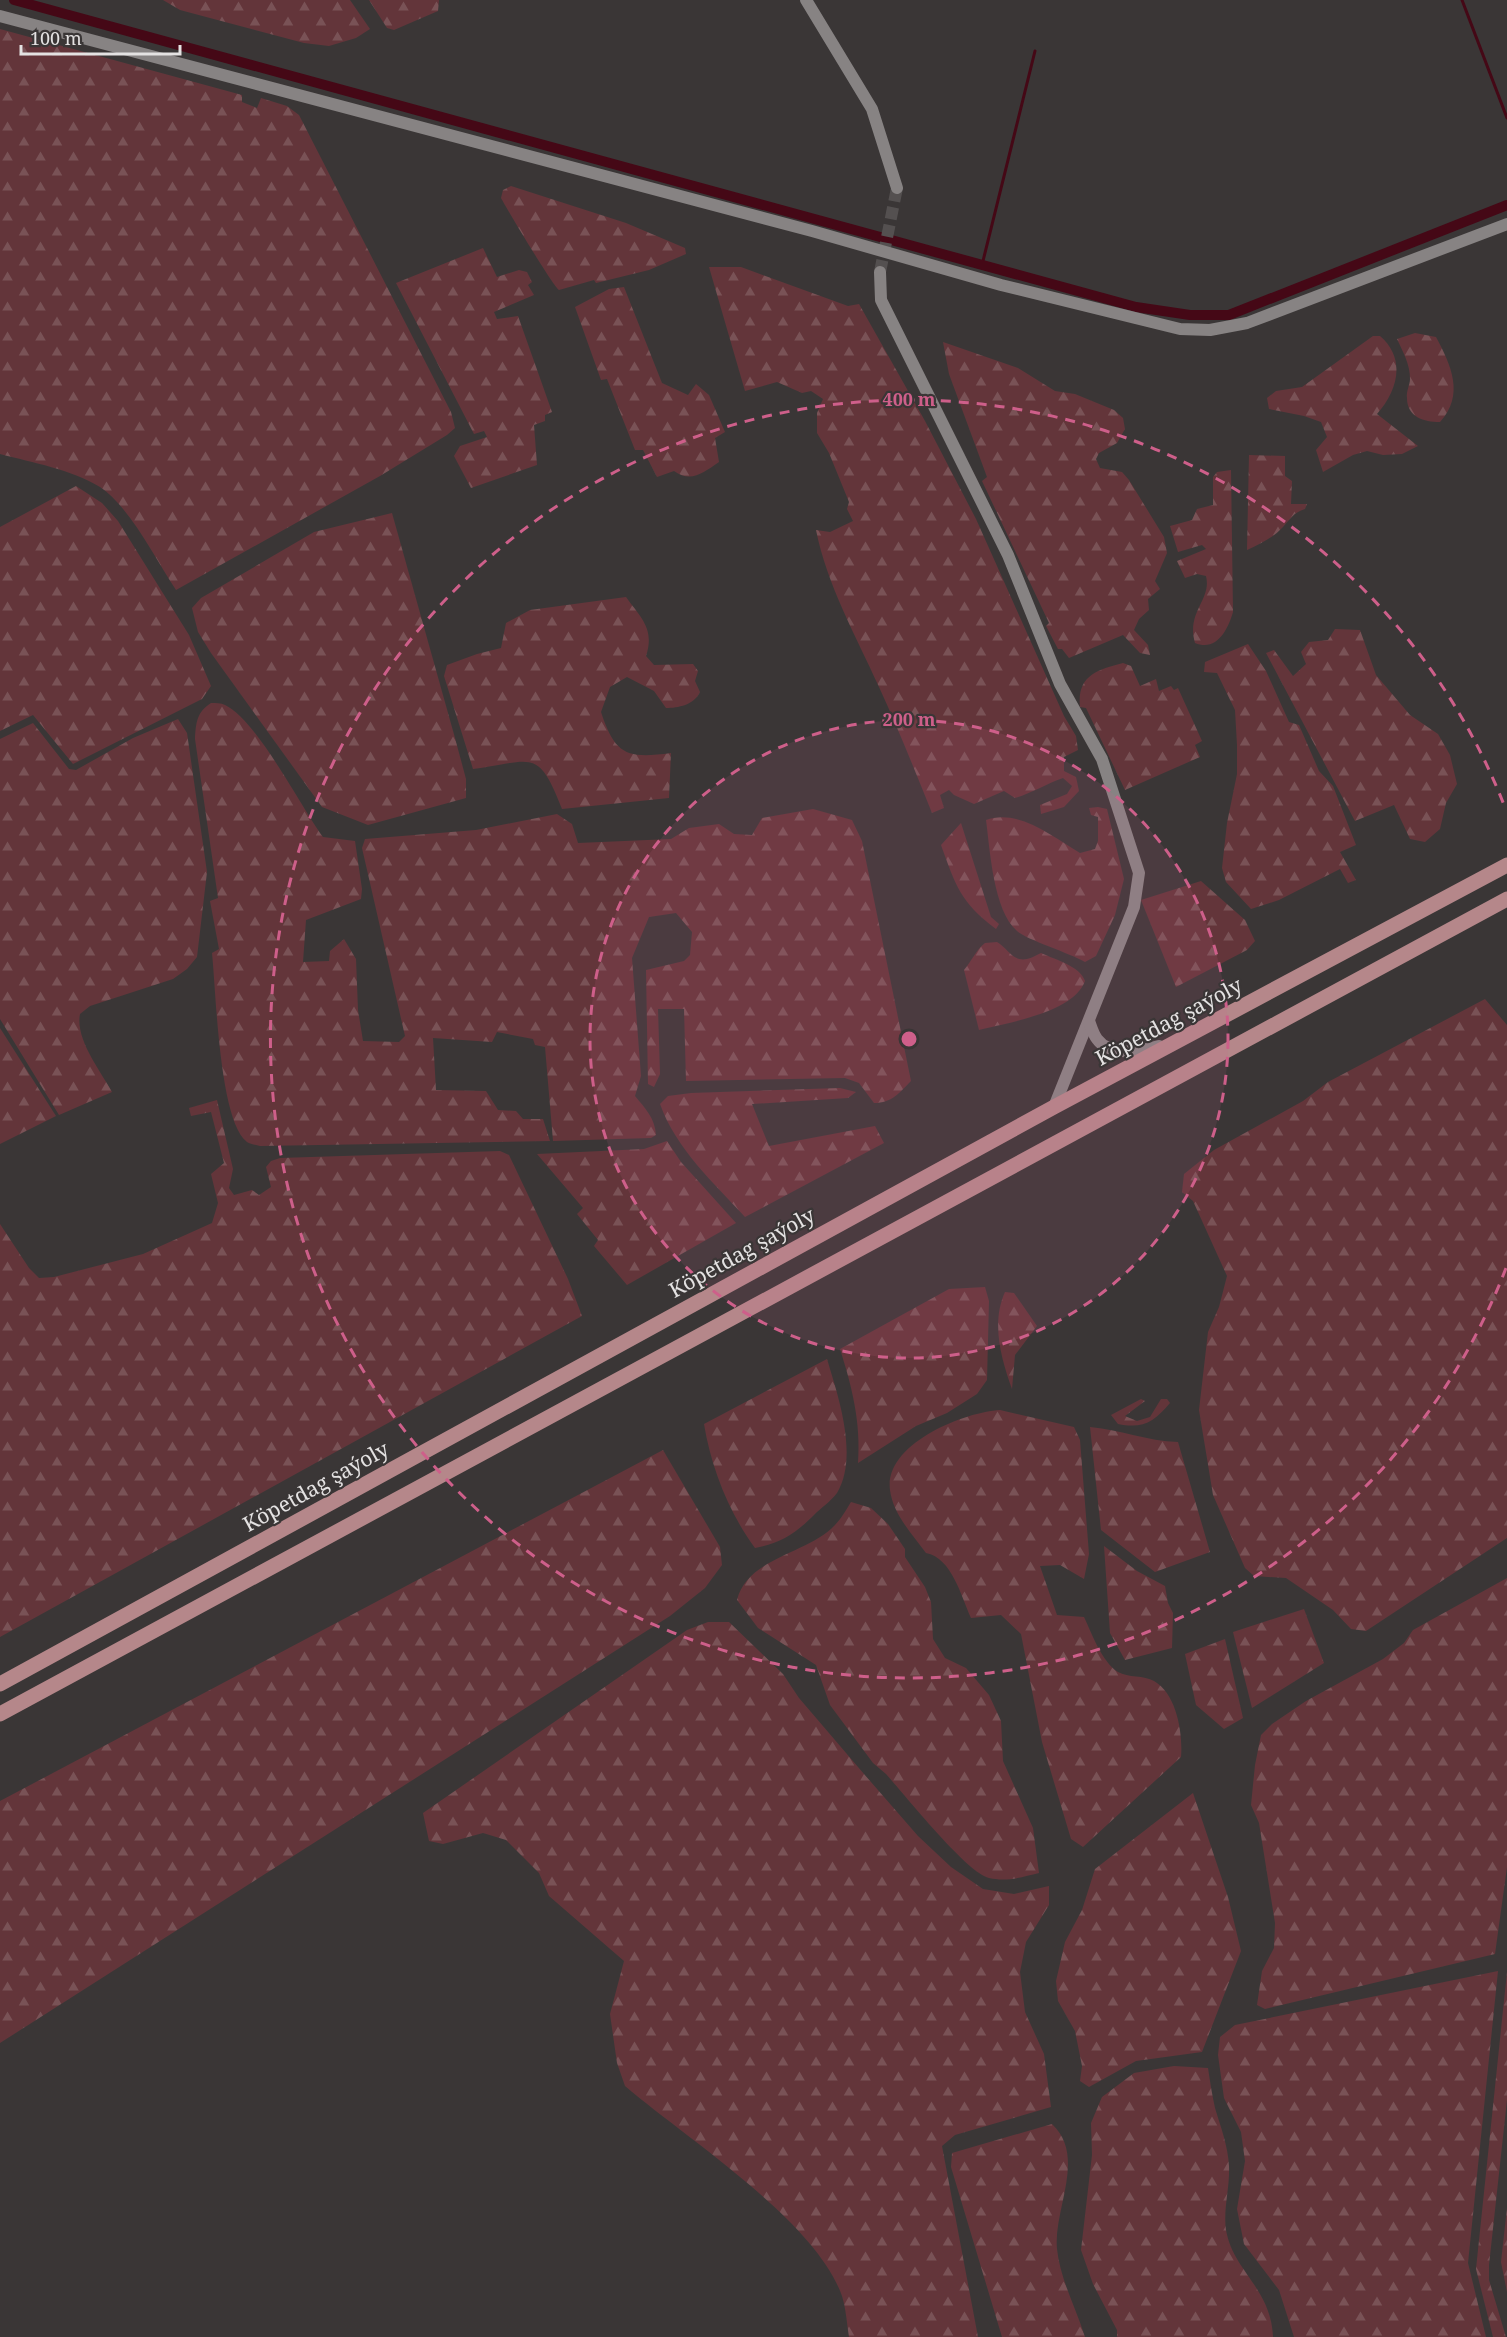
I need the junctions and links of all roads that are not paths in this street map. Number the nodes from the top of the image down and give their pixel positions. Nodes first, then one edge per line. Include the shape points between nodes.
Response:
1 (806, 0) edge
2 (0, 16) edge
3 (897, 188) tunnel mouth
4 (1507, 224) edge
5 (880, 272) tunnel mouth
6 (1507, 865) edge
7 (1507, 899) edge
8 (1089, 1021) junction
9 (1176, 1042) junction
10 (1054, 1107) junction
11 (0, 1684) edge
12 (0, 1714) edge

1 - 3 street via 872,108
2 - 4 street via 812,231 1001,285 1180,329 1210,330 1247,323
5 - 8 street via 881,300 1008,555 1060,684 1102,759 1126,825 1139,873 1134,907
6 - 9 main road, Köpetdag şaýoly
7 - 12 main road
8 - 9 street via 1097,1039 1107,1047 1141,1051
8 - 10 street
9 - 10 main road, Köpetdag şaýoly
10 - 11 main road, Köpetdag şaýoly

